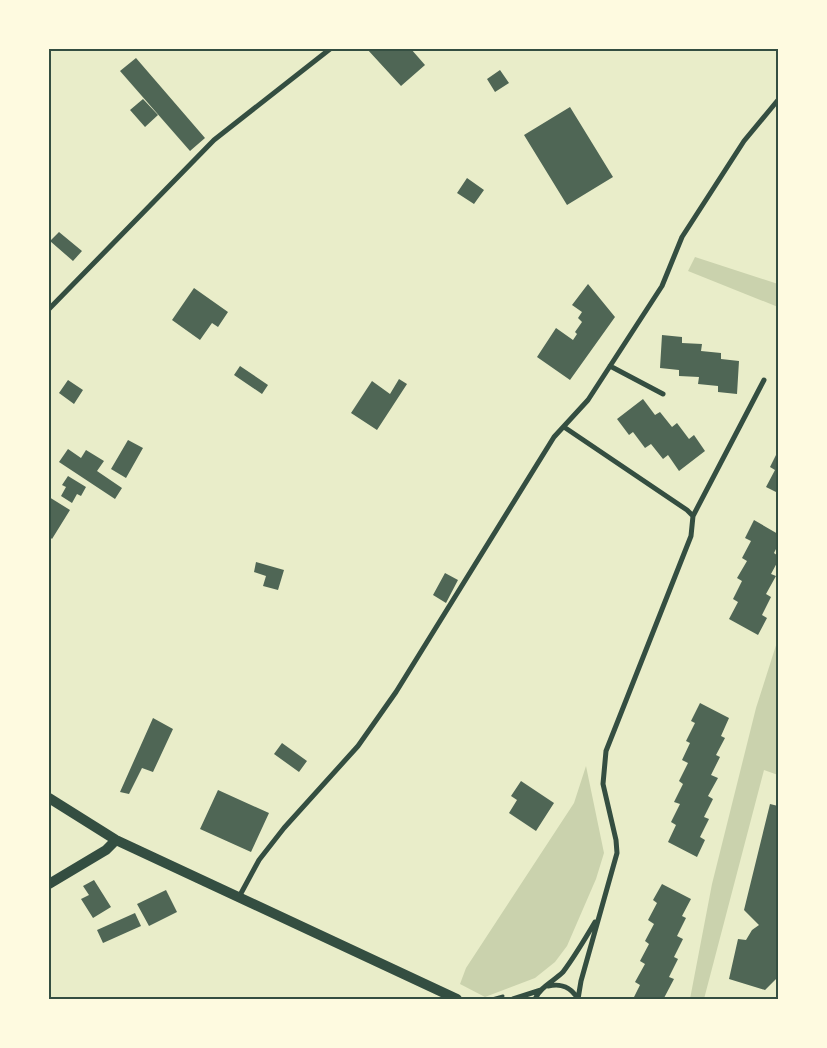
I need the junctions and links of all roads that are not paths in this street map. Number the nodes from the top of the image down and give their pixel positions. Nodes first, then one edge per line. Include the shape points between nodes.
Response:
1 (330, 49) edge
2 (778, 100) edge
3 (49, 309) edge
4 (610, 366) junction
5 (764, 380) dead end
6 (663, 394) dead end
7 (564, 427) junction
8 (693, 516) junction
9 (49, 798) edge
10 (116, 840) junction
11 (49, 884) edge
12 (239, 898) junction
13 (599, 916) junction
14 (548, 986) junction
15 (542, 990) junction
16 (457, 999) edge
17 (513, 999) edge
18 (535, 999) edge
19 (578, 999) edge

1 - 3 street via 214,140
2 - 4 street via 744,140 682,237 662,286
4 - 6 street
4 - 7 street via 588,400
5 - 8 street
7 - 8 street
7 - 12 street via 554,437 396,692 358,746 259,860
8 - 13 street via 691,536 606,751 603,784 617,853
9 - 10 main road
10 - 11 main road via 106,850
10 - 12 main road
12 - 16 main road
13 - 14 street via 574,957
13 - 19 street
14 - 15 street
14 - 19 street via 562,985
15 - 17 street
15 - 18 street

